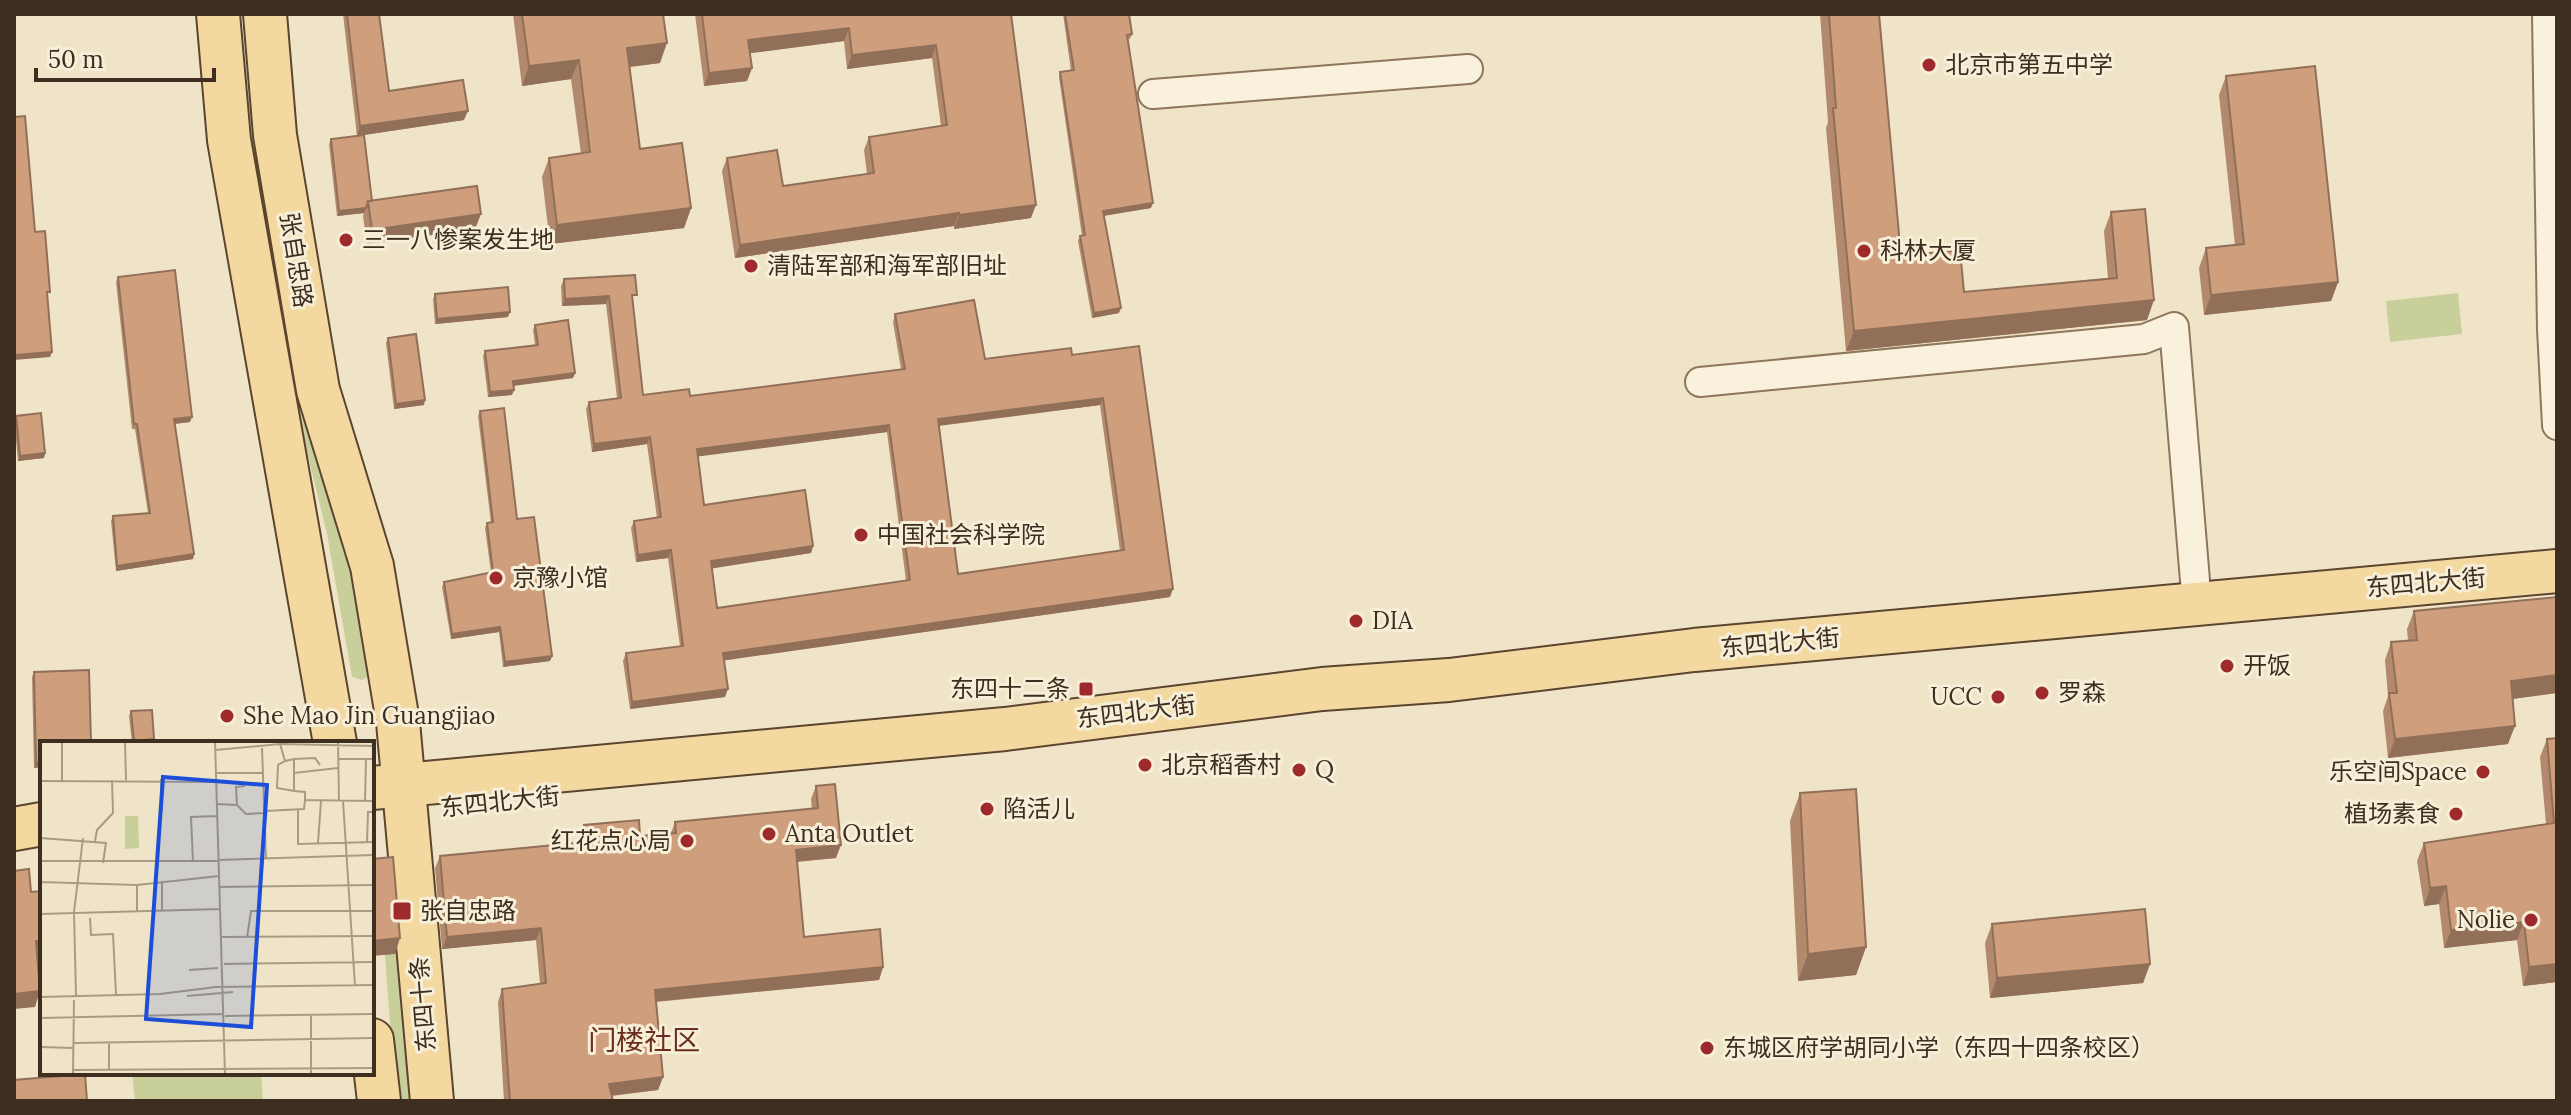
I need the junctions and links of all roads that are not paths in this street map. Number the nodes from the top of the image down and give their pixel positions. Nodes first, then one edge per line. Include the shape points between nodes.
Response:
1 (218, 14) edge
2 (265, 14) edge
3 (2547, 14) edge
4 (1468, 69) dead end
5 (1153, 94) dead end
6 (1700, 382) dead end
7 (2557, 425) edge
8 (2557, 571) edge
9 (2197, 605) junction
10 (335, 741) edge
11 (388, 800) edge
12 (40, 824) edge
13 (14, 829) edge
14 (14, 839) edge
15 (40, 840) edge
16 (374, 1057) edge
17 (379, 1101) edge
18 (432, 1101) edge

1 - 10 main road, 张自忠路 via 229,140
2 - 11 main road, 张自忠路 via 275,135 318,390 372,566 398,722
3 - 7 street
4 - 5 street
6 - 9 street via 2144,339 2174,327
8 - 9 main road, 东四北大街
9 - 11 main road, 东四北大街 via 1322,689
11 - 18 main road, 东四十条
12 - 13 main road
14 - 15 main road
16 - 17 main road

